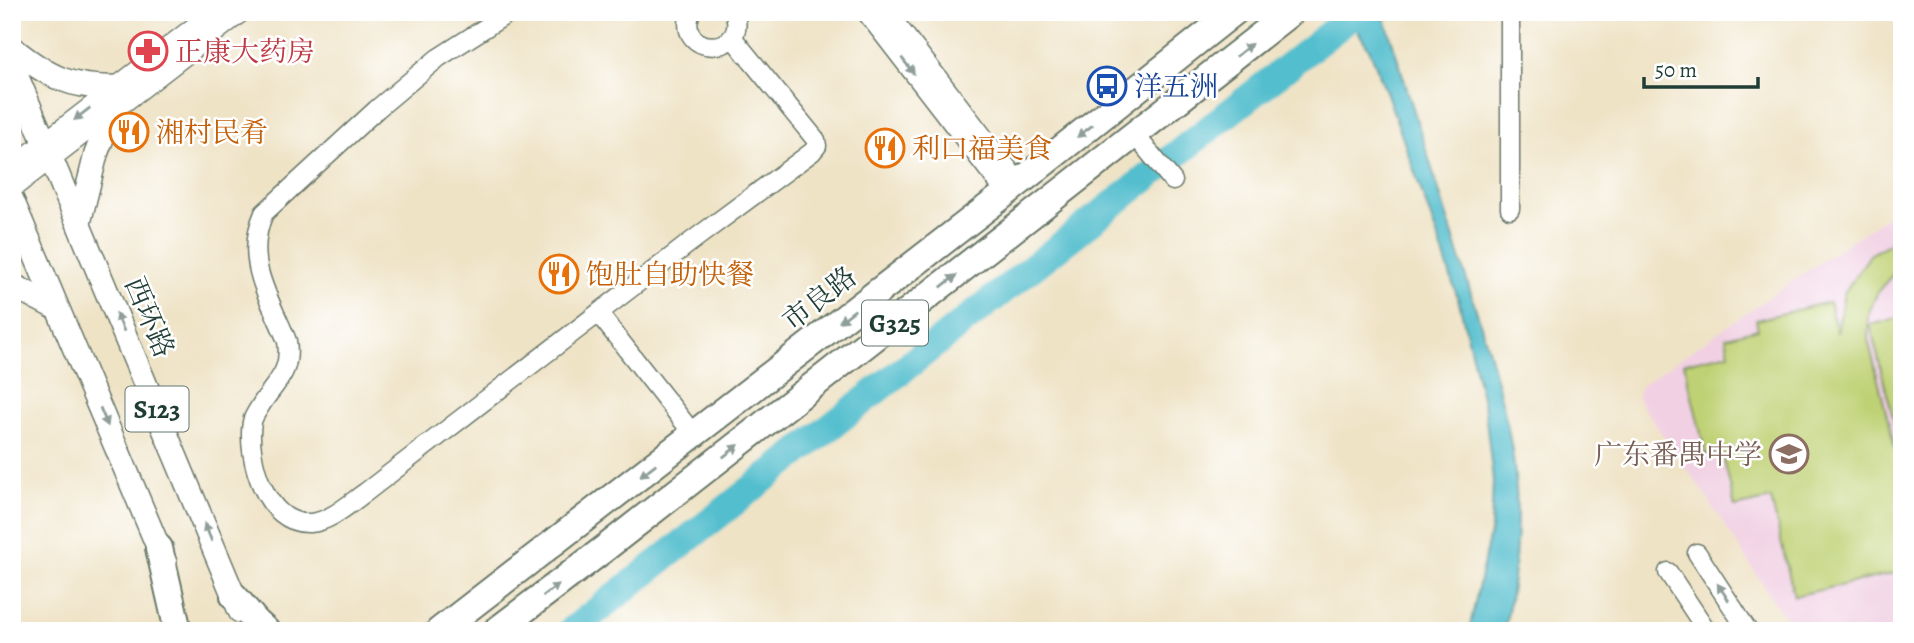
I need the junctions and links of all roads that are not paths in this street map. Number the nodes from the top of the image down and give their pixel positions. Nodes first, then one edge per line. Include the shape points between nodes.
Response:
1 (214, 12) edge
2 (242, 12) edge
3 (510, 12) edge
4 (691, 12) edge
5 (866, 12) edge
6 (887, 12) edge
7 (1234, 12) edge
8 (1291, 12) edge
9 (1510, 12) edge
10 (738, 21) edge
11 (12, 48) edge
12 (12, 65) edge
13 (117, 87) junction
14 (112, 112) junction
15 (1140, 140) junction
16 (48, 150) junction
17 (12, 167) edge
18 (1173, 181) dead end
19 (1013, 188) junction
20 (12, 189) edge
21 (12, 200) edge
22 (1510, 209) dead end
23 (79, 223) junction
24 (12, 285) edge
25 (58, 309) junction
26 (599, 314) junction
27 (694, 435) junction
28 (159, 548) junction
29 (1697, 553) dead end
30 (1668, 572) dead end
31 (234, 596) junction
32 (469, 608) junction
33 (439, 630) edge
34 (178, 631) edge
35 (191, 631) edge
36 (248, 631) edge
37 (266, 631) edge
38 (485, 631) edge
39 (496, 631) edge
40 (1707, 631) edge
41 (1748, 631) edge

1 - 13 street
2 - 14 street
3 - 26 street via 428,67 264,213 255,253 288,353 287,368 252,420 251,455 267,497 282,515 299,523 323,521
4 - 10 street via 688,26 703,45 719,46
5 -> 19 street
6 - 19 street
7 -> 19 highway, 市良路 / G325
15 -> 8 highway, G325
9 - 22 street
10 - 26 street via 817,146
11 - 13 main road via 42,72 94,88
12 - 16 main road, 西环路 / S123
13 -> 16 street
14 - 16 street
14 - 23 main road
15 - 18 street
39 -> 15 highway, G325
16 - 17 street
16 - 20 street
16 - 23 main road, 西环路 / S123
19 -> 27 highway, 市良路 / G325
21 - 25 main road, S123
31 -> 23 main road, 西环路 / S123
24 - 25 main road
25 -> 28 main road, S123
26 - 27 street
27 -> 32 highway, 市良路 / G325
28 - 34 highway
28 - 35 main road, S123
41 -> 29 street
30 - 40 street
31 - 36 main road, 西环路 / S123
31 - 37 highway
32 - 33 highway, 市良路 / G325
32 - 38 highway

